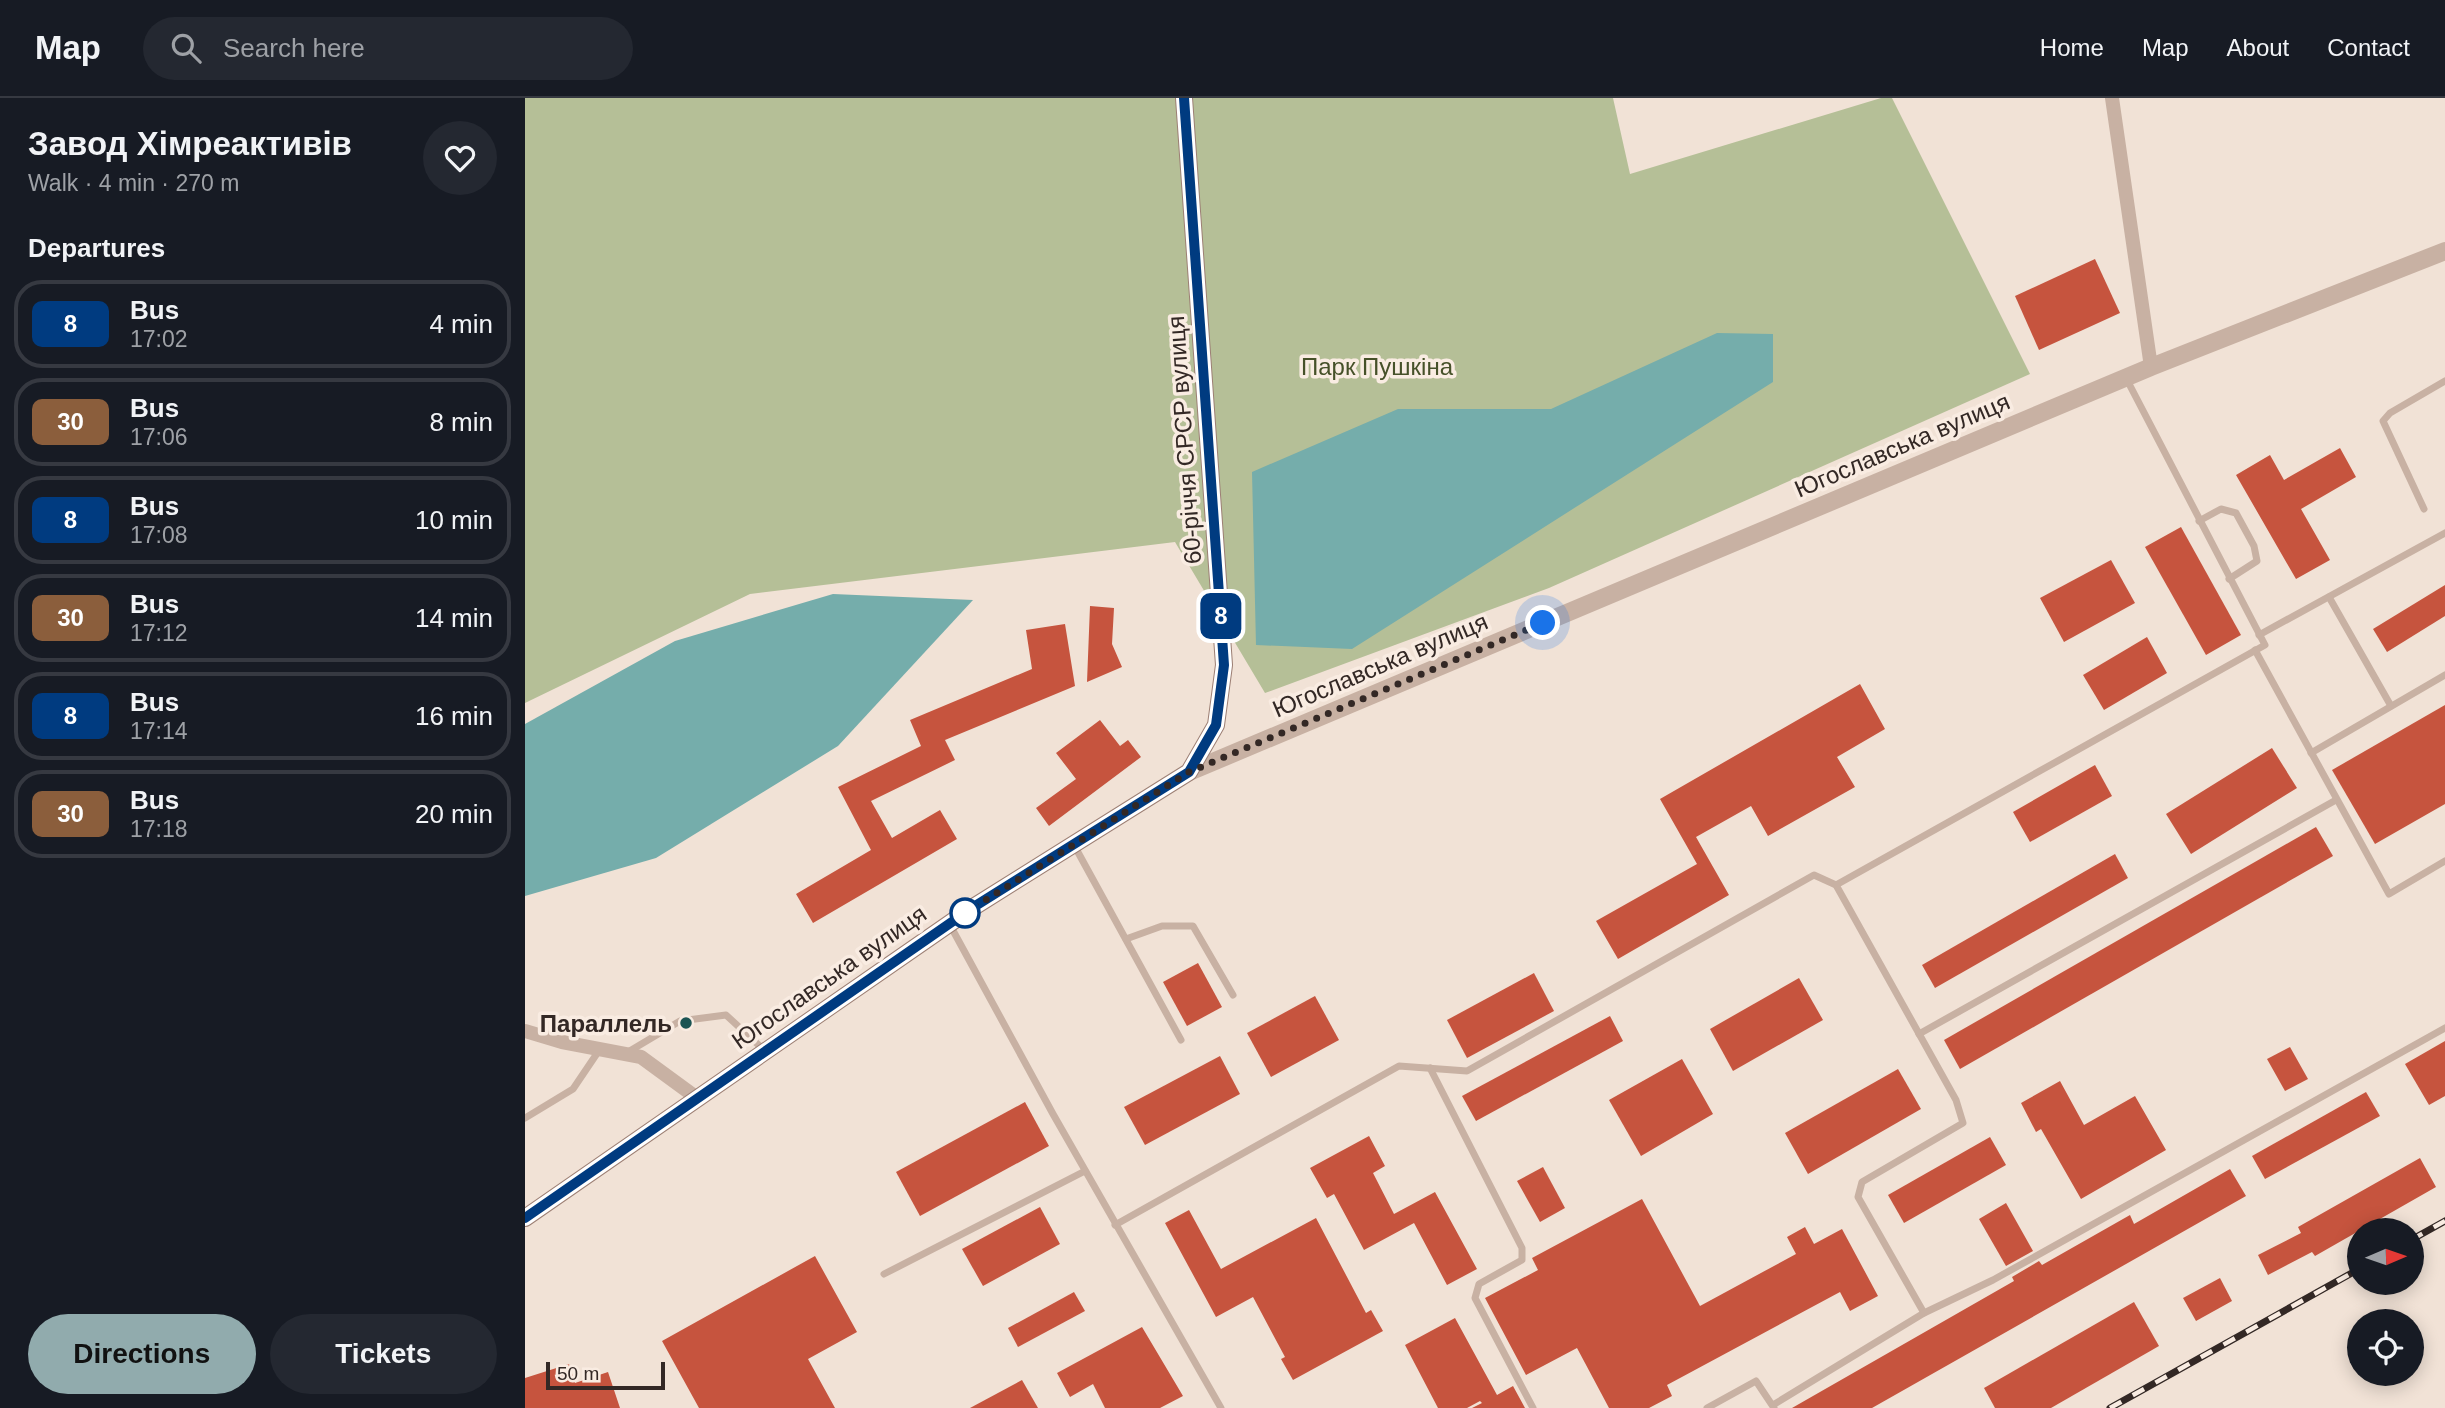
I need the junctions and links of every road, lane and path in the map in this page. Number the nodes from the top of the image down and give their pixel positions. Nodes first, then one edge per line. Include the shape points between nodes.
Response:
1 (1184, 98) edge
2 (2112, 98) edge
3 (2445, 251) edge
4 (2151, 367) junction
5 (2126, 377) junction
6 (2445, 381) edge
7 (2424, 509) dead end
8 (2199, 520) junction
9 (2445, 533) edge
10 (2229, 579) junction
11 (2329, 597) junction
12 (2259, 635) junction
13 (2255, 650) junction
14 (2445, 676) edge
15 (2391, 706) junction
16 (2311, 753) junction
17 (1189, 772) junction
18 (2336, 800) junction
19 (1074, 844) junction
20 (2444, 862) edge
21 (1836, 885) junction
22 (949, 924) junction
23 (1126, 939) junction
24 (1233, 995) dead end
25 (2445, 1028) edge
26 (525, 1031) edge
27 (1919, 1034) junction
28 (1181, 1040) dead end
29 (601, 1048) junction
30 (765, 1051) junction
31 (628, 1052) junction
32 (1430, 1068) junction
33 (697, 1098) junction
34 (525, 1118) edge
35 (1085, 1171) junction
36 (525, 1217) edge
37 (1115, 1225) junction
38 (884, 1274) dead end
39 (1924, 1313) junction
40 (1774, 1407) edge
41 (1221, 1408) edge
42 (1533, 1408) edge
43 (1707, 1408) edge

1 - 17 main road, 60-річчя СРСР вулиця via 1224,665 1216,725
2 - 4 street
3 - 4 street, Югославська вулиця
4 - 5 street, Югославська вулиця
5 - 8 lane
5 - 17 street, Югославська вулиця
6 - 7 lane via 2383,421
8 - 10 lane
8 - 10 lane via 2221,509 2236,513 2254,546 2256,561
9 - 11 lane
10 - 12 lane
11 - 12 lane
11 - 15 lane
12 - 13 lane via 2265,645
13 - 16 lane
13 - 21 lane
14 - 15 lane
15 - 16 lane
16 - 18 lane
17 - 19 main road, Югославська вулиця
18 - 20 lane via 2389,894
18 - 27 lane
19 - 22 main road, Югославська вулиця
19 - 23 lane
21 - 27 lane
21 - 32 lane via 1814,876 1467,1071
22 - 30 main road, Югославська вулиця
22 - 35 lane
23 - 24 lane via 1162,926 1193,926
23 - 28 lane
25 - 39 lane via 1993,1280
26 - 29 street
27 - 39 lane via 1956,1100 1963,1123 1862,1182 1858,1197
29 - 31 street
29 - 34 lane via 573,1089
30 - 31 lane via 726,1015 680,1021
30 - 33 main road, Югославська вулиця
31 - 33 street via 656,1065
32 - 37 lane via 1399,1066
32 - 42 lane via 1522,1248 1522,1260 1479,1284 1475,1298
33 - 36 main road, Югославська вулиця
35 - 37 lane
35 - 38 lane
37 - 41 lane
39 - 40 lane
40 - 43 lane via 1756,1381

